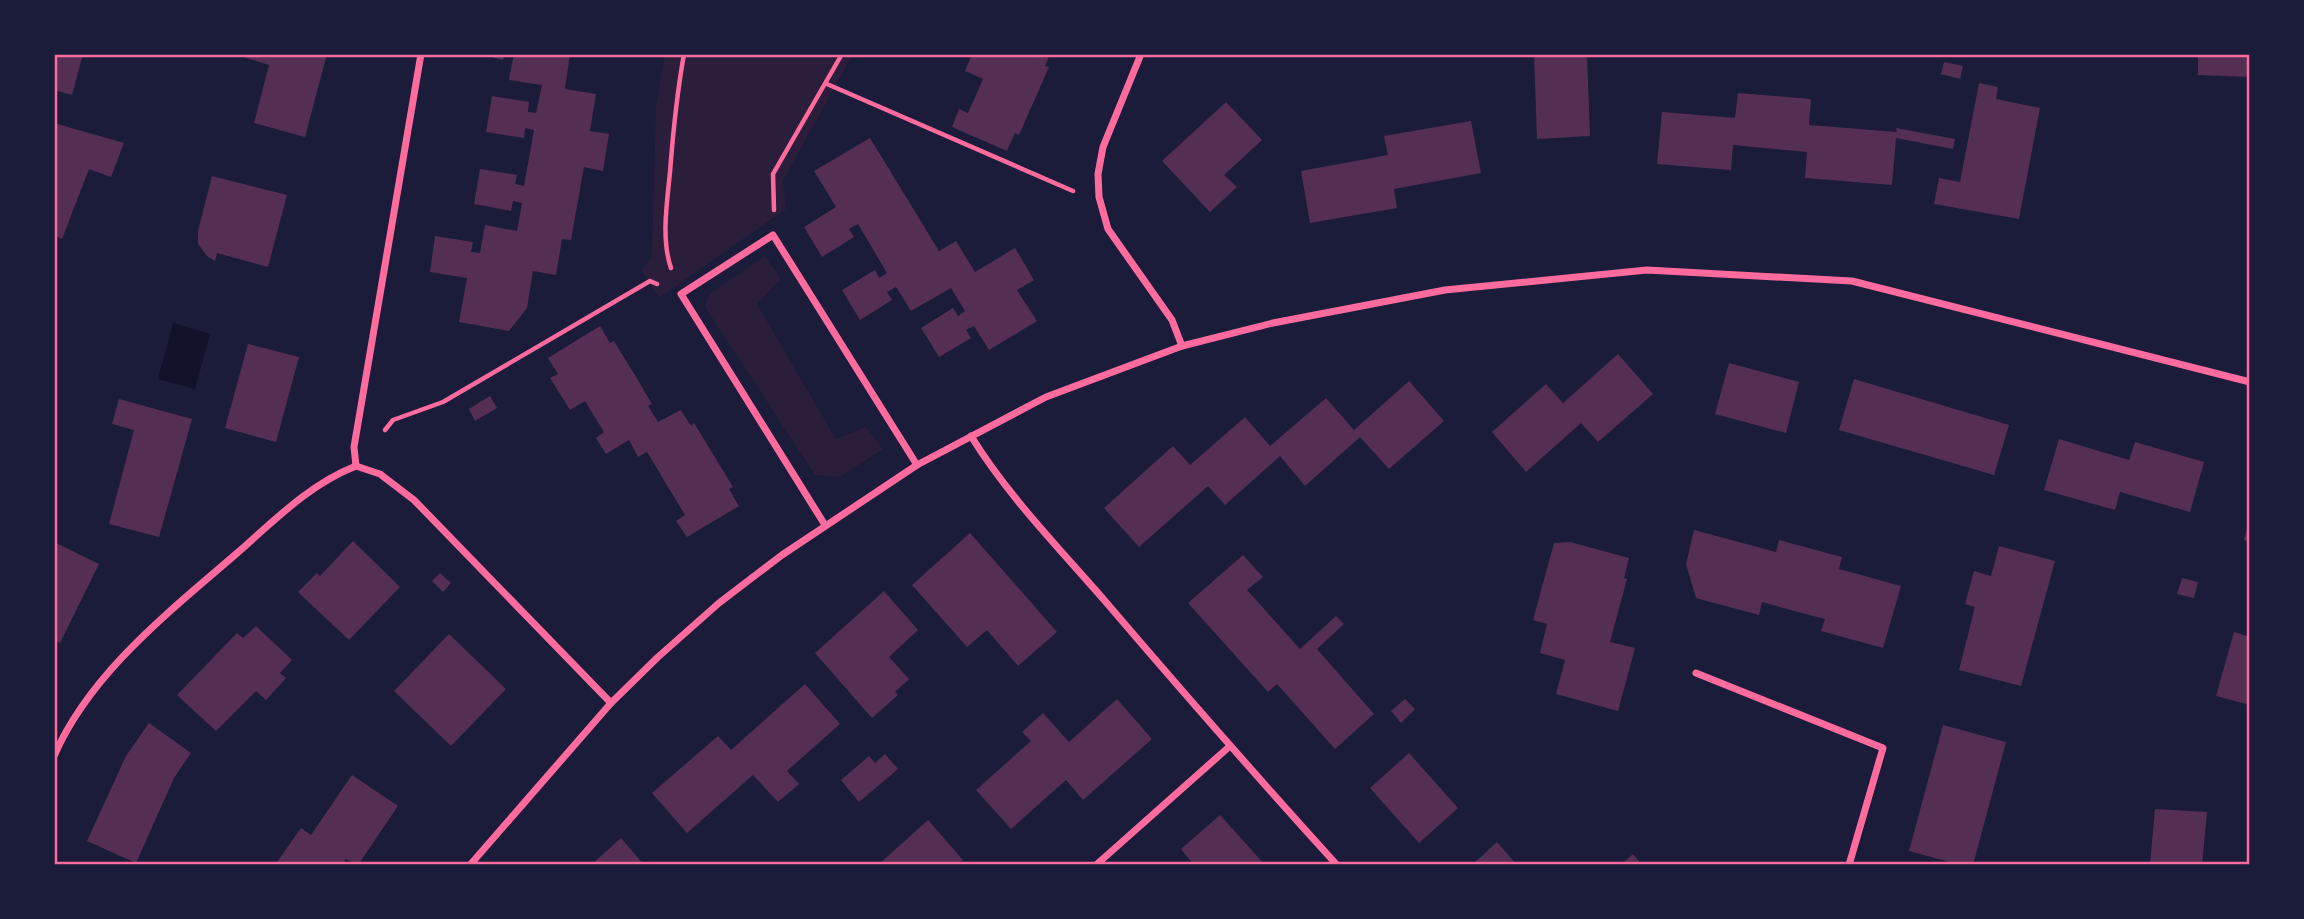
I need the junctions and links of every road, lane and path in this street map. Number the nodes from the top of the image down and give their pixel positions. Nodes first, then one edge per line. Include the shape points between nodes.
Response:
1 (421, 54) edge
2 (684, 54) edge
3 (842, 54) edge
4 (1141, 54) edge
5 (827, 84) junction
6 (1099, 197) junction
7 (773, 235) junction
8 (681, 294) junction
9 (1182, 346) junction
10 (2250, 382) edge
11 (971, 436) junction
12 (356, 466) junction
13 (917, 466) junction
14 (825, 525) junction
15 (1696, 673) dead end
16 (611, 703) junction
17 (1230, 746) junction
18 (54, 756) edge
19 (470, 865) edge
20 (1096, 865) edge
21 (1337, 865) edge
22 (1849, 865) edge

1 - 12 street via 354,447
2 - 8 path via 666,254
3 - 5 path
4 - 6 street via 1103,146
5 - 6 path via 1071,190
5 - 7 path via 773,174
6 - 9 street via 1108,229 1172,320
7 - 8 street
7 - 13 street
8 - 12 path via 650,281 443,402 393,420
8 - 14 street
9 - 10 street via 1273,323 1445,290 1647,270 1852,281
9 - 11 street via 1046,397
11 - 13 street
11 - 17 street via 1025,509
12 - 16 street via 380,474 414,500
12 - 18 street via 329,477 299,499 133,648 90,693
13 - 14 street
14 - 16 street via 719,603
15 - 22 street via 1883,748
16 - 19 street
17 - 20 street
17 - 21 street

